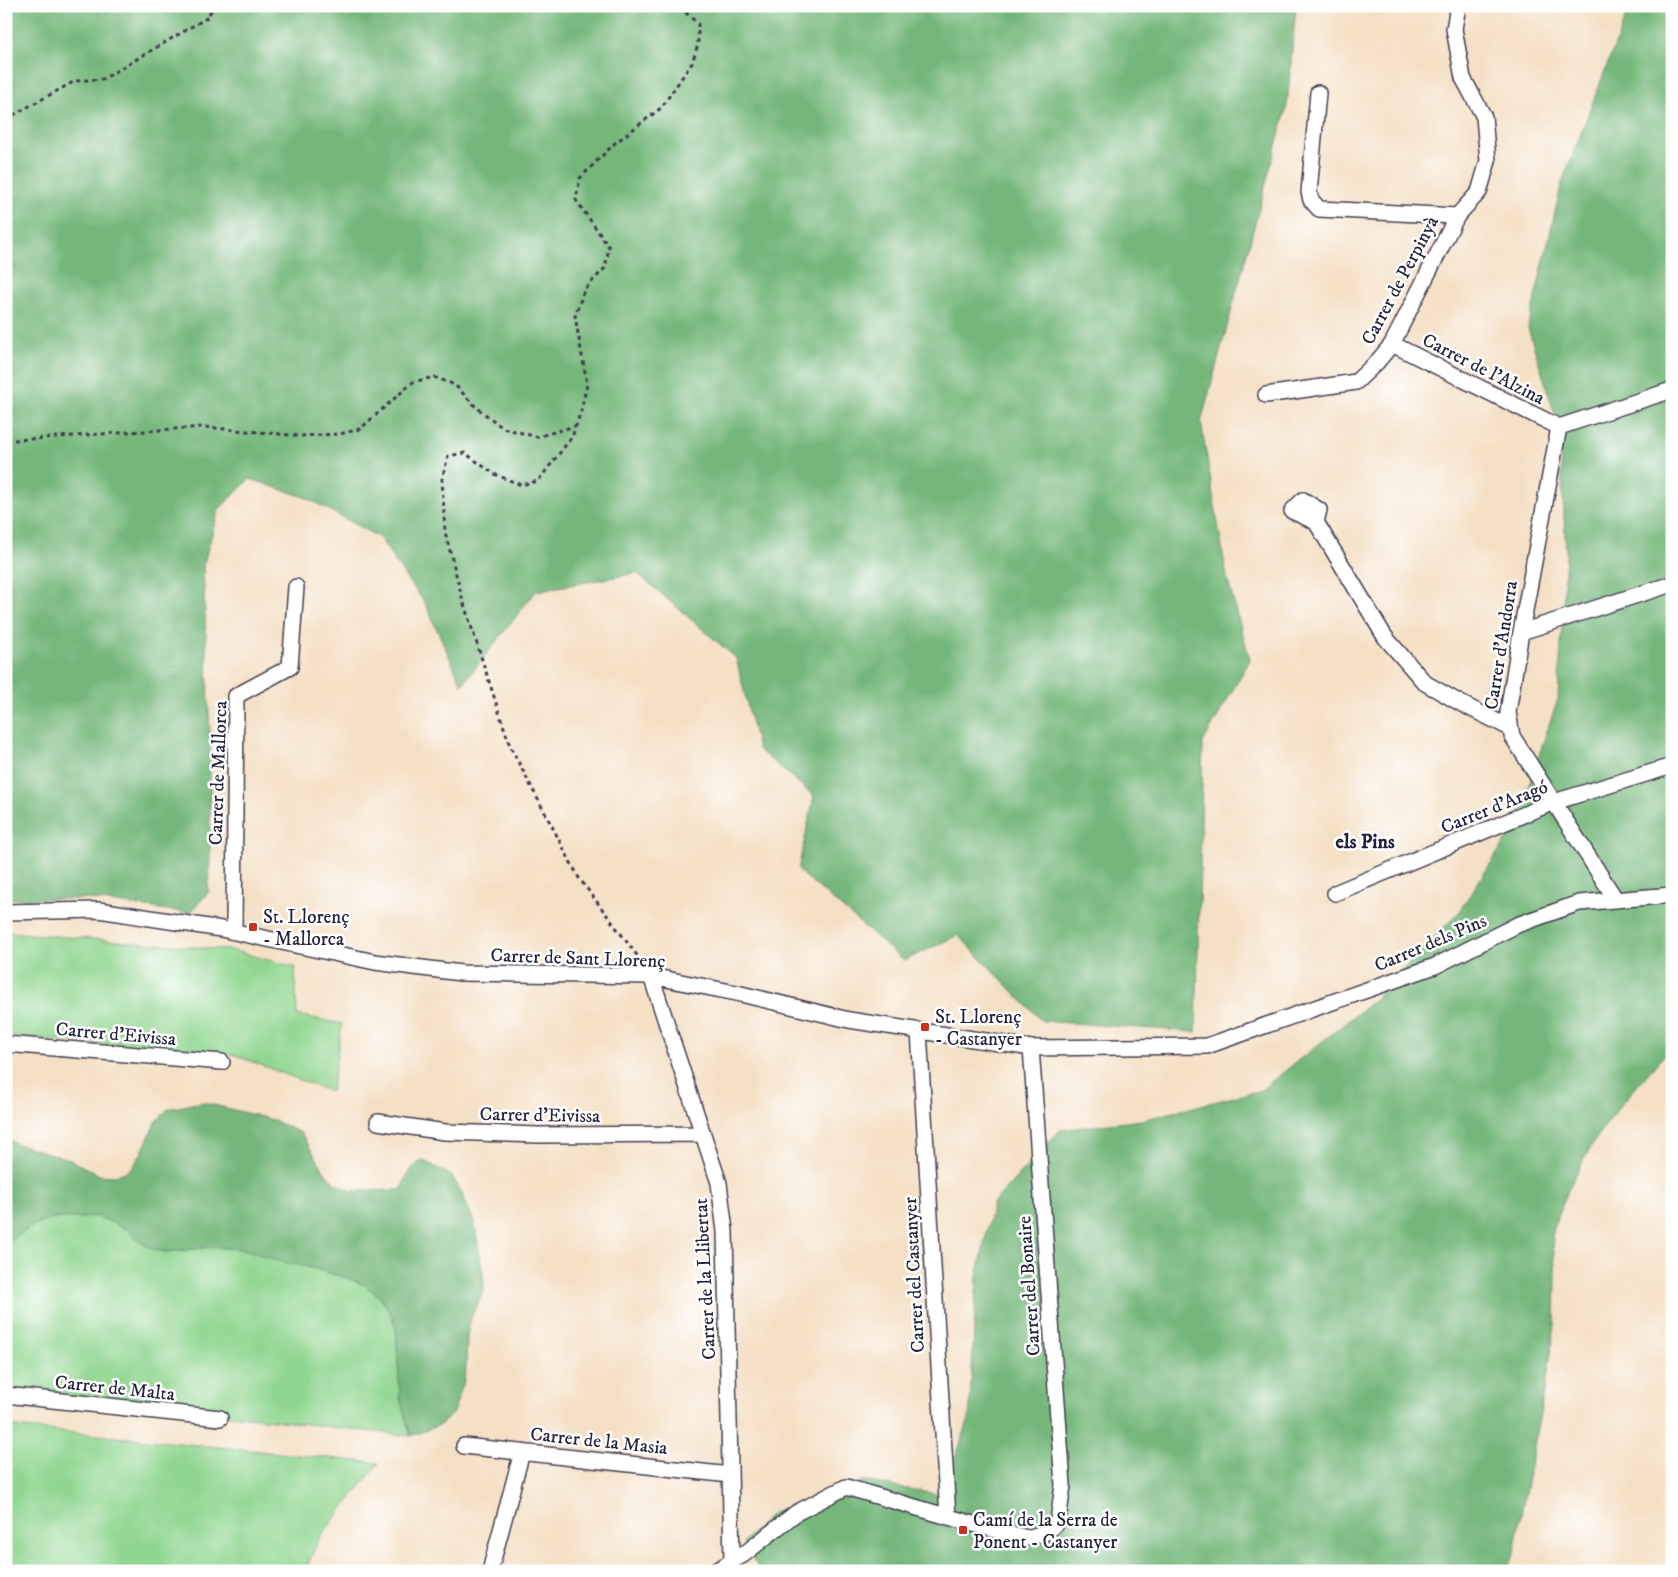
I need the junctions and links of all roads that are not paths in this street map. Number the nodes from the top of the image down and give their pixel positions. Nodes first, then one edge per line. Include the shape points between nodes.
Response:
1 (1458, 6) edge
2 (1318, 93) dead end
3 (1456, 216) junction
4 (1392, 344) junction
5 (1672, 390) edge
6 (1266, 395) dead end
7 (1559, 427) junction
8 (1316, 522) dead end
9 (1672, 584) edge
10 (296, 587) dead end
11 (1520, 632) junction
12 (1510, 728) junction
13 (1672, 766) edge
14 (1554, 802) junction
15 (1335, 893) dead end
16 (1672, 895) edge
17 (1616, 900) junction
18 (6, 912) edge
19 (234, 932) junction
20 (651, 976) junction
21 (919, 1031) junction
22 (6, 1044) edge
23 (1207, 1046) joint
24 (1031, 1048) junction
25 (222, 1062) dead end
26 (378, 1122) dead end
27 (702, 1134) junction
28 (6, 1395) edge
29 (220, 1418) dead end
30 (464, 1446) dead end
31 (522, 1452) junction
32 (730, 1475) junction
33 (948, 1517) junction
34 (732, 1561) junction
35 (490, 1571) edge
36 (715, 1571) edge

1 - 3 street, Carrer de Perpinyà via 1454,29 1463,78 1484,118 1488,161 1479,192
2 - 3 street via 1309,192 1319,209
3 - 4 street, Carrer de Perpinyà
4 - 6 street, Carrer de Perpinyà via 1356,382
4 - 7 street, Carrer de l'Alzina
5 - 7 street
7 - 11 street, Carrer d'Andorra
8 - 12 street via 1385,637 1425,683
9 - 11 street
10 - 19 street, Carrer de Mallorca via 290,667 236,696
11 - 12 street, Carrer d'Andorra via 1508,712
12 - 14 street, Carrer d'Andorra
13 - 14 street, Carrer d'Aragó
14 - 15 street, Carrer d'Aragó
14 - 17 street, Carrer d'Andorra
16 - 17 street, Carrer dels Pins
17 - 23 street, Carrer dels Pins via 1578,903 1517,925 1435,966
18 - 19 street, Carrer de Sant Llorenç via 99,910
19 - 20 street, Carrer de Sant Llorenç via 375,962 462,973
20 - 21 street, Carrer de Sant Llorenç via 850,1020
20 - 27 street, Carrer de la Llibertat
21 - 24 street, Carrer de Sant Llorenç
21 - 33 street, Carrer del Castanyer
22 - 25 street, Carrer d'Eivissa
23 - 24 street, Carrer de Sant Llorenç
24 - 33 street, Carrer del Bonaire via 1063,1485 1058,1522 1048,1532 1027,1538
26 - 27 street, Carrer d'Eivissa via 445,1132
27 - 32 street, Carrer de la Llibertat via 719,1183 725,1231
28 - 29 street, Carrer de Malta
30 - 31 street, Carrer de la Masia
31 - 32 street, Carrer de la Masia
31 - 35 street
32 - 34 street, Carrer de la Llibertat
33 - 34 street via 846,1487 796,1513
34 - 36 street

